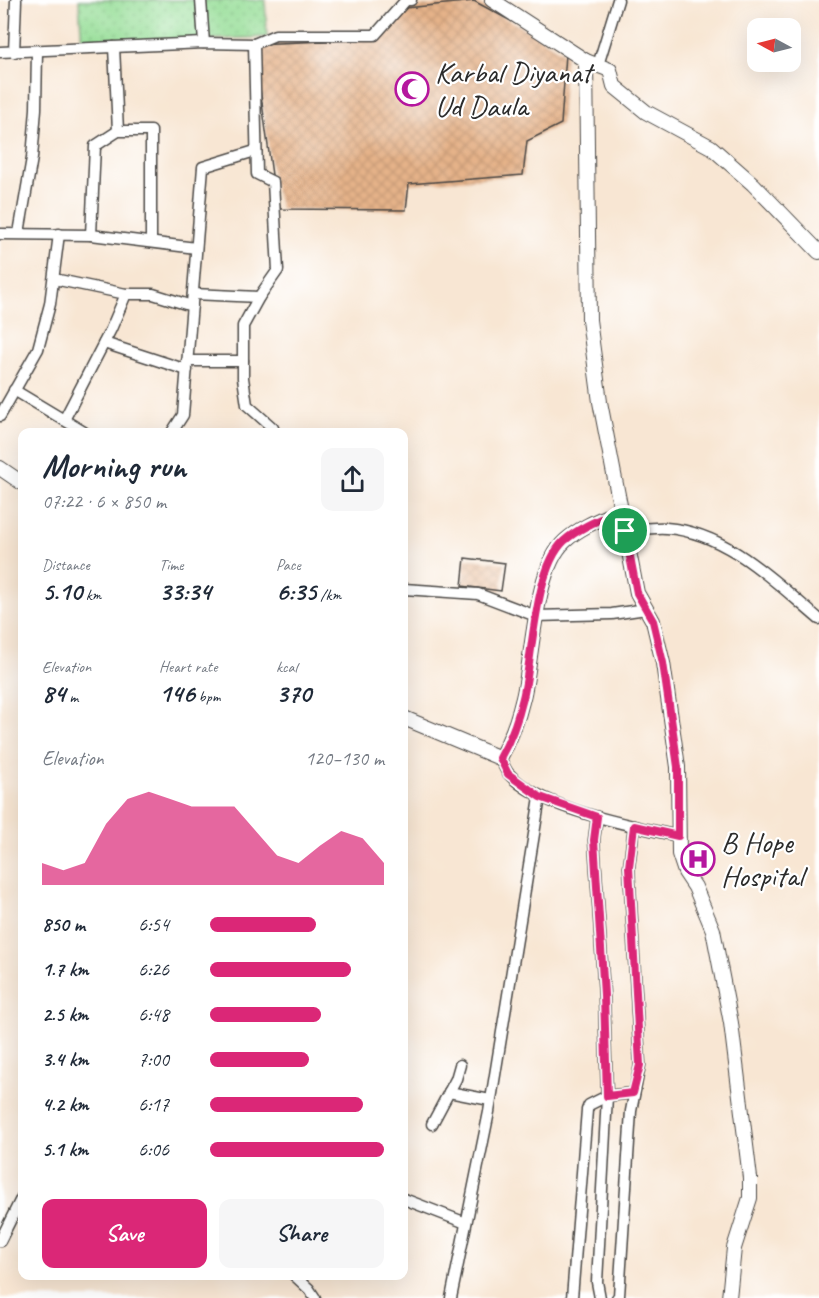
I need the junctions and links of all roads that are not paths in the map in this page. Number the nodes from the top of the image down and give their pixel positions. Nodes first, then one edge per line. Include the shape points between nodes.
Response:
1 (16, 0) edge
2 (201, 0) edge
3 (411, 0) edge
4 (492, 0) edge
5 (618, 0) edge
6 (204, 43) junction
7 (254, 44) junction
8 (114, 47) junction
9 (37, 51) junction
10 (0, 52) edge
11 (14, 52) junction
12 (592, 63) junction
13 (117, 131) junction
14 (255, 151) junction
15 (19, 233) junction
16 (0, 234) edge
17 (59, 234) junction
18 (91, 235) junction
19 (151, 242) junction
20 (196, 248) junction
21 (819, 252) edge
22 (54, 279) junction
23 (126, 294) junction
24 (193, 294) junction
25 (259, 297) junction
26 (192, 306) junction
27 (104, 343) junction
28 (243, 361) junction
29 (187, 365) junction
30 (14, 390) junction
31 (0, 416) edge
32 (64, 420) junction
33 (77, 428) edge
34 (175, 428) edge
35 (273, 428) edge
36 (0, 468) edge
37 (18, 480) edge
38 (621, 510) junction
39 (625, 531) junction
40 (408, 589) edge
41 (646, 609) junction
42 (536, 616) junction
43 (819, 619) edge
44 (408, 720) edge
45 (500, 758) junction
46 (540, 797) junction
47 (597, 817) junction
48 (634, 826) junction
49 (678, 836) junction
50 (460, 1065) dead end
51 (449, 1092) junction
52 (633, 1093) junction
53 (607, 1096) junction
54 (490, 1100) junction
55 (432, 1124) dead end
56 (408, 1201) edge
57 (18, 1205) edge
58 (466, 1223) junction
59 (0, 1241) edge
60 (299, 1280) edge
61 (315, 1298) edge
62 (451, 1298) edge
63 (572, 1298) edge
64 (600, 1298) edge
65 (617, 1298) edge
66 (729, 1298) edge

1 - 11 street
2 - 6 street
3 - 7 street via 406,0 375,35 275,35
4 - 12 street
5 - 12 street
6 - 7 street
6 - 8 street
7 - 14 street
8 - 9 street
8 - 13 street
9 - 11 street
9 - 15 street via 32,158
10 - 11 street
12 - 21 street via 610,70 614,86 646,112 711,147
12 - 38 street via 589,320
13 - 18 street via 95,146
13 - 19 street via 151,131
14 - 20 street via 203,167
14 - 25 street via 257,174 273,182 278,270
15 - 16 street
15 - 17 street
17 - 18 street
17 - 22 street
18 - 19 street
19 - 20 street
20 - 24 street
22 - 23 street
22 - 30 street via 38,349
23 - 26 street via 153,294
23 - 27 street
24 - 25 street
24 - 26 street
25 - 28 street via 243,326
26 - 29 street
27 - 29 street
27 - 32 street
28 - 29 street
28 - 35 street via 247,405
29 - 34 street via 183,415
30 - 31 street
30 - 32 street
32 - 33 street
36 - 37 street
38 - 39 street
38 - 42 street via 589,524 563,542 548,567
39 - 41 street via 637,593
39 - 43 street via 666,528 724,544
40 - 42 street via 478,594
41 - 42 street
41 - 49 street via 653,621 663,663 678,767
42 - 45 street via 523,698 511,739
44 - 45 street
45 - 46 street via 508,774
46 - 47 street
46 - 54 street
47 - 48 street
47 - 53 street via 594,840
48 - 49 street
48 - 52 street via 629,867 640,1065
49 - 66 street via 685,872 713,930 731,1023 750,1178 750,1198 734,1248
50 - 51 street
51 - 54 street
51 - 55 street
52 - 53 street
52 - 65 street
53 - 63 street via 589,1105 586,1114
53 - 64 street via 597,1282
54 - 58 street
56 - 58 street
57 - 59 street
58 - 62 street
60 - 61 street

